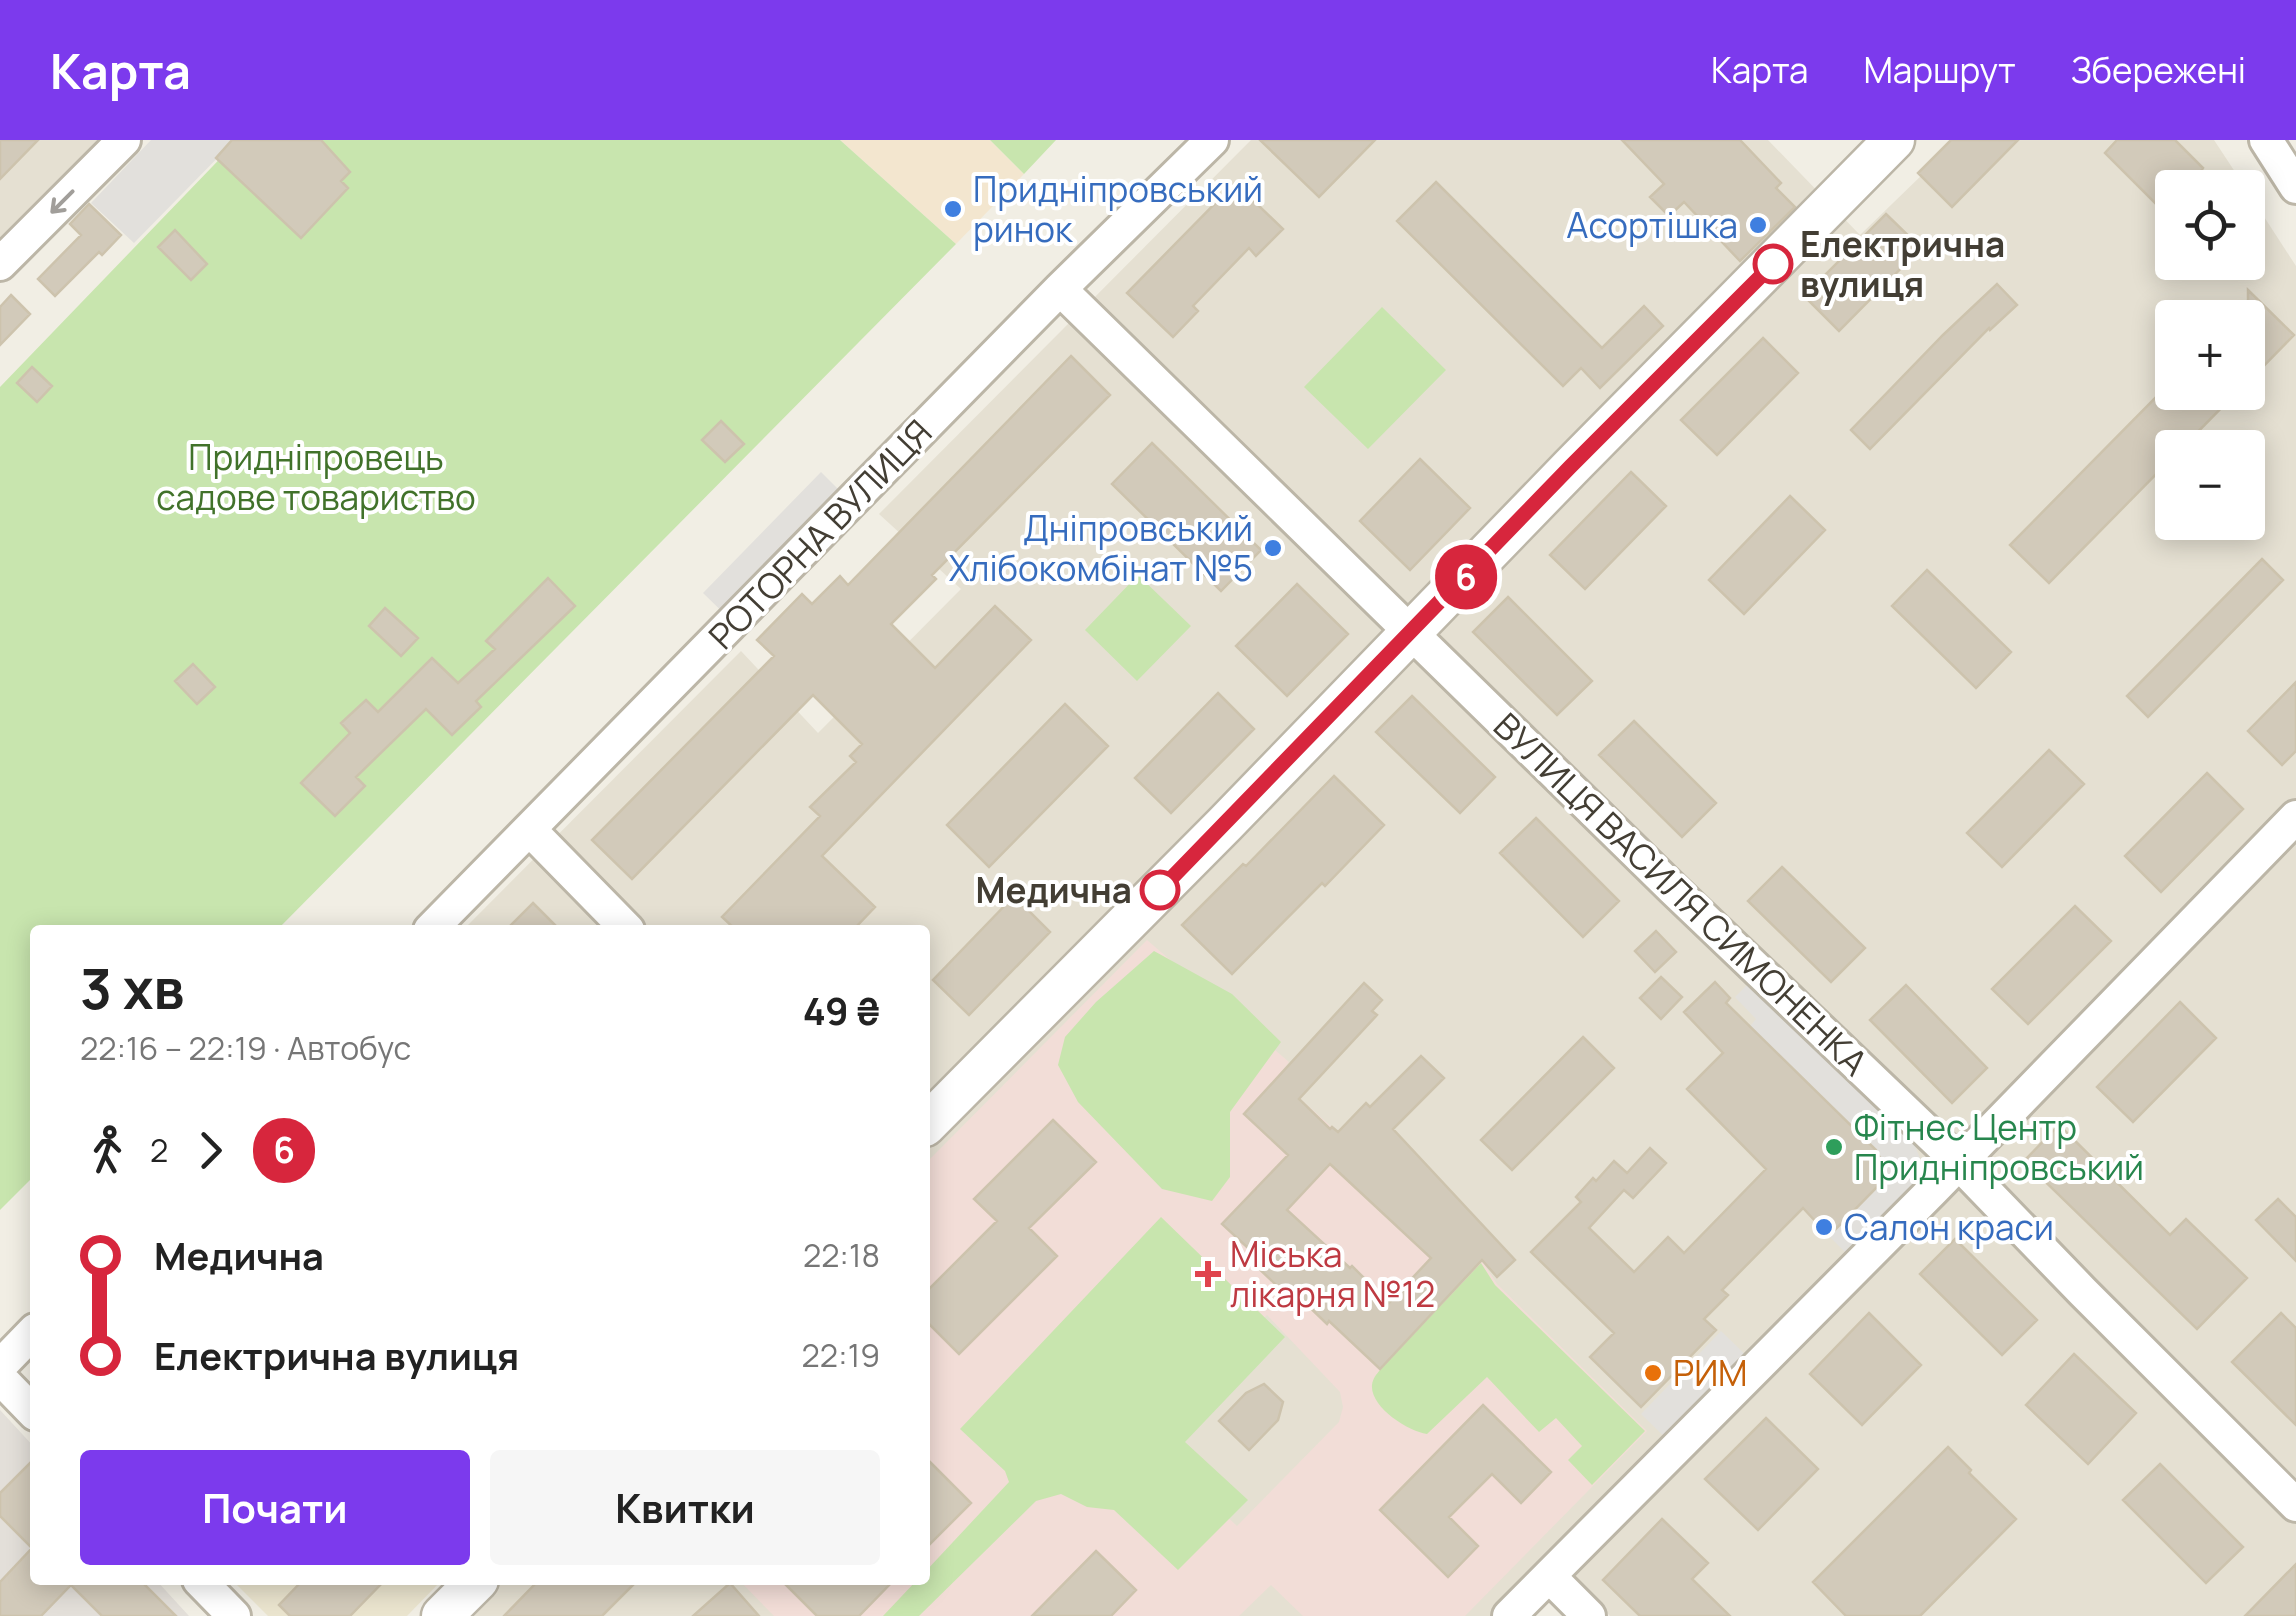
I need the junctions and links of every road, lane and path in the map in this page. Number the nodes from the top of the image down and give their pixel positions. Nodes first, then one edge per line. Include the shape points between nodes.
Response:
1 (124, 140) edge
2 (1212, 140) edge
3 (1894, 140) edge
4 (2266, 140) edge
5 (2296, 187) edge
6 (0, 264) edge
7 (1060, 289) junction
8 (1410, 632) junction
9 (2296, 817) edge
10 (530, 830) junction
11 (435, 925) edge
12 (623, 925) edge
13 (930, 1121) edge
14 (1959, 1164) junction
15 (30, 1335) edge
16 (0, 1366) edge
17 (0, 1378) edge
18 (30, 1409) edge
19 (2296, 1506) edge
20 (1549, 1576) junction
21 (203, 1585) edge
22 (473, 1585) edge
23 (234, 1616) edge
24 (442, 1616) edge
25 (1508, 1616) edge
26 (1590, 1616) edge

1 -> 6 street
2 - 7 street, РОТОРНА ВУЛИЦЯ
3 - 8 street
4 - 5 street
7 - 8 street, ВУЛИЦЯ ВАСИЛЯ СИМОНЕНКА
7 - 10 street, РОТОРНА ВУЛИЦЯ
8 - 13 street
8 - 14 street, ВУЛИЦЯ ВАСИЛЯ СИМОНЕНКА
9 - 14 street
10 - 11 street, РОТОРНА ВУЛИЦЯ
10 - 12 street
14 - 19 street, ВУЛИЦЯ ВАСИЛЯ СИМОНЕНКА
14 - 20 street
15 - 16 street
17 - 18 street
20 - 25 street
20 - 26 street
21 - 23 street
22 - 24 street

